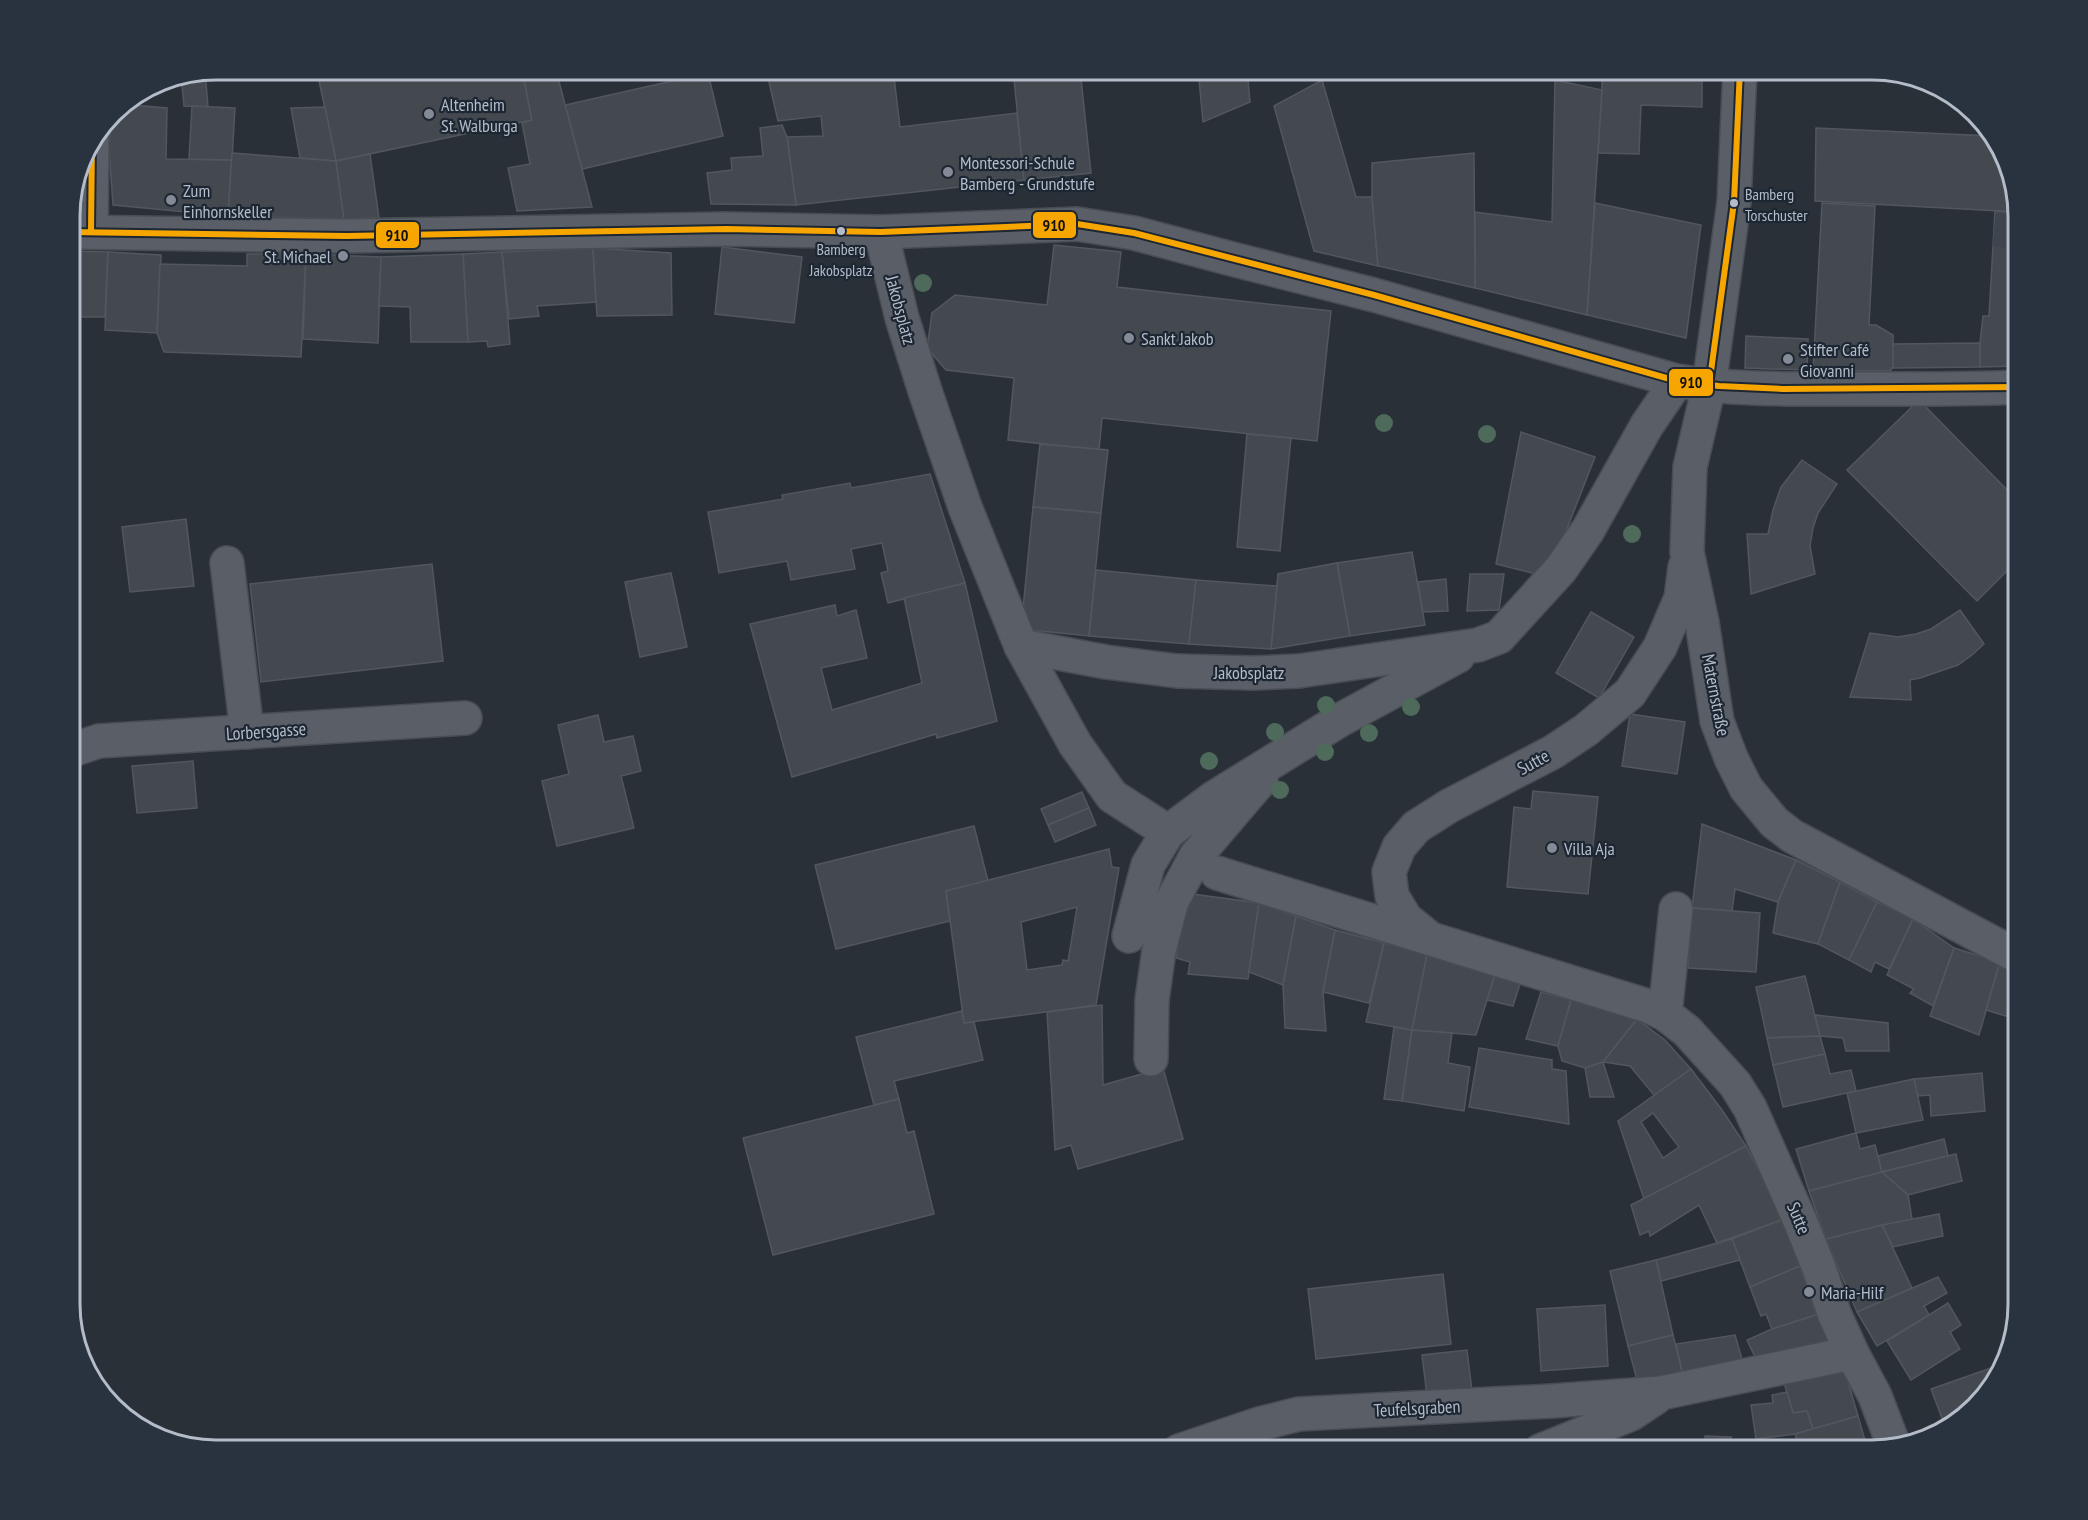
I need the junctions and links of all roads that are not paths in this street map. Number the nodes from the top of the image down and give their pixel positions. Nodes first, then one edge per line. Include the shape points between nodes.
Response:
1 (1740, 80) edge
2 (88, 169) edge
3 (80, 232) edge
4 (881, 232) junction
5 (1677, 381) junction
6 (1709, 386) junction
7 (2008, 387) edge
8 (1687, 552) junction
9 (227, 563) dead end
10 (1478, 645) junction
11 (1021, 646) junction
12 (465, 718) dead end
13 (247, 732) junction
14 (80, 747) edge
15 (1280, 758) junction
16 (1168, 832) junction
17 (1217, 873) dead end
18 (1676, 909) dead end
19 (1129, 936) dead end
20 (1434, 941) junction
21 (2008, 951) edge
22 (1665, 1014) junction
23 (1151, 1059) dead end
24 (1852, 1353) junction
25 (1661, 1393) junction
26 (1891, 1439) edge
27 (1212, 1440) edge
28 (1567, 1440) edge

1 - 6 street, Maternstraße via 1734,202
2 - 3 street
3 - 4 street via 347,236 726,229
4 - 5 street via 1077,224 1134,232 1374,294
4 - 11 street, Jakobsplatz via 902,318 964,507
5 - 6 street
5 - 10 street, Jakobsplatz via 1561,569 1499,637
6 - 7 street
6 - 8 street, Maternstraße via 1690,467
8 - 20 street, Sutte via 1681,598 1660,647 1630,693 1553,752 1416,827 1399,848 1389,872 1392,896 1406,920
8 - 21 street, Maternstraße via 1718,721 1746,788 1774,822 1792,836
9 - 13 street
10 - 11 street, Jakobsplatz via 1253,674 1177,671
10 - 15 street, Jakobsplatz via 1340,720
11 - 16 street, Jakobsplatz via 1075,744 1112,796
12 - 13 street, Lorbersgasse
13 - 14 street, Lorbersgasse via 99,741
15 - 16 street, Jakobsplatz via 1215,797
15 - 23 street, Jakobsplatz via 1196,856 1172,901 1159,950 1152,1000
16 - 19 street, Jakobsplatz via 1148,865
17 - 20 street, Sutte
18 - 22 street
20 - 22 street, Sutte via 1647,1005
22 - 24 street, Sutte via 1688,1031 1735,1084 1750,1108 1801,1222
24 - 25 street, Teufelsgraben
24 - 26 street, Sutte via 1875,1396
25 - 27 street, Teufelsgraben via 1299,1414
25 - 28 street, Teufelsgraben via 1631,1414

